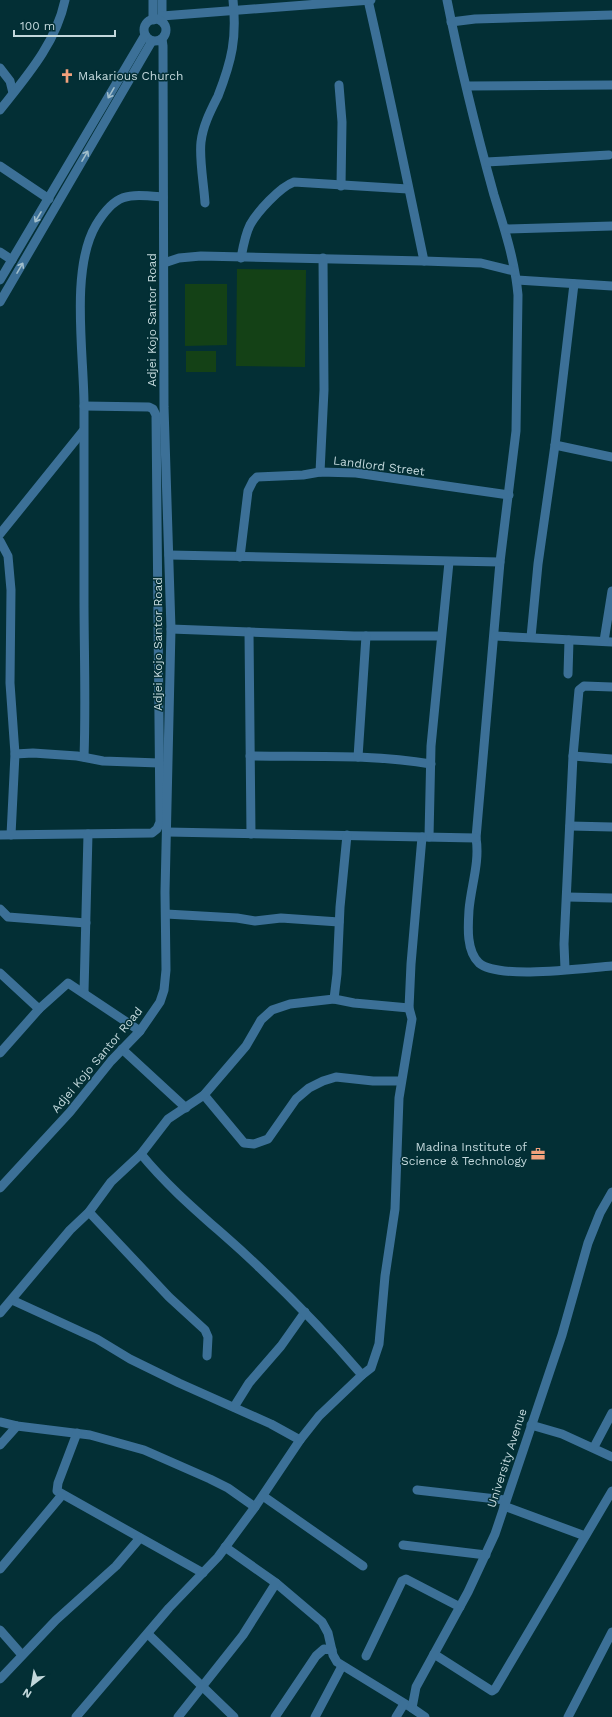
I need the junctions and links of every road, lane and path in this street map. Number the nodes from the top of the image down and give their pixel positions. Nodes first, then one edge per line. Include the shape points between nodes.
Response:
1 (65, 0) edge
2 (153, 0) edge
3 (162, 0) edge
4 (233, 0) edge
5 (368, 0) edge
6 (371, 0) edge
7 (447, 0) edge
8 (234, 11) junction
9 (612, 14) edge
10 (159, 19) junction
11 (451, 22) junction
12 (153, 38) junction
13 (0, 68) edge
14 (339, 85) dead end
15 (612, 85) edge
16 (467, 86) junction
17 (13, 93) junction
18 (0, 110) edge
19 (609, 155) dead end
20 (486, 162) junction
21 (0, 166) edge
22 (341, 186) junction
23 (408, 189) junction
24 (163, 196) junction
25 (49, 199) junction
26 (205, 203) dead end
27 (612, 226) edge
28 (505, 229) junction
29 (0, 252) edge
30 (240, 258) junction
31 (323, 258) junction
32 (12, 260) junction
33 (424, 260) junction
34 (164, 263) junction
35 (514, 271) junction
36 (0, 280) edge
37 (517, 280) junction
38 (574, 284) junction
39 (612, 286) edge
40 (0, 302) edge
41 (84, 406) junction
42 (83, 431) junction
43 (555, 445) junction
44 (612, 457) edge
45 (320, 472) junction
46 (509, 495) junction
47 (0, 534) edge
48 (0, 541) edge
49 (169, 555) junction
50 (240, 557) junction
51 (449, 562) junction
52 (500, 562) junction
53 (612, 591) edge
54 (171, 629) junction
55 (249, 632) junction
56 (366, 636) junction
57 (441, 636) junction
58 (495, 636) junction
59 (531, 637) junction
60 (569, 640) junction
61 (608, 642) edge
62 (568, 674) dead end
63 (612, 687) edge
64 (15, 754) junction
65 (250, 756) junction
66 (573, 756) junction
67 (84, 757) junction
68 (358, 757) junction
69 (612, 759) edge
70 (158, 762) junction
71 (431, 764) junction
72 (570, 826) junction
73 (612, 827) edge
74 (167, 832) junction
75 (88, 834) junction
76 (251, 834) junction
77 (0, 835) edge
78 (11, 835) junction
79 (347, 835) junction
80 (426, 837) junction
81 (476, 838) junction
82 (567, 897) junction
83 (612, 898) edge
84 (0, 909) edge
85 (166, 914) junction
86 (339, 922) junction
87 (86, 923) junction
88 (612, 966) edge
89 (565, 969) junction
90 (0, 973) edge
91 (84, 992) junction
92 (334, 999) junction
93 (409, 1008) junction
94 (39, 1009) junction
95 (140, 1031) junction
96 (122, 1049) junction
97 (0, 1053) edge
98 (401, 1080) junction
99 (204, 1095) junction
100 (186, 1108) junction
101 (141, 1154) junction
102 (1, 1184) edge
103 (612, 1192) edge
104 (89, 1212) junction
105 (12, 1300) junction
106 (305, 1312) junction
107 (0, 1313) edge
108 (207, 1356) dead end
109 (362, 1375) junction
110 (234, 1407) junction
111 (612, 1413) edge
112 (0, 1422) edge
113 (531, 1425) junction
114 (17, 1426) junction
115 (77, 1433) junction
116 (300, 1440) junction
117 (0, 1445) edge
118 (594, 1447) junction
119 (612, 1457) edge
120 (417, 1490) dead end
121 (612, 1491) edge
122 (62, 1495) junction
123 (263, 1496) junction
124 (504, 1503) junction
125 (255, 1507) junction
126 (585, 1536) junction
127 (140, 1538) junction
128 (403, 1545) dead end
129 (226, 1547) junction
130 (486, 1555) junction
131 (363, 1566) dead end
132 (0, 1569) edge
133 (203, 1573) junction
134 (276, 1583) junction
135 (460, 1607) junction
136 (0, 1630) edge
137 (612, 1633) edge
138 (148, 1634) junction
139 (332, 1650) junction
140 (434, 1654) junction
141 (22, 1655) junction
142 (366, 1656) dead end
143 (342, 1666) junction
144 (0, 1679) edge
145 (202, 1687) junction
146 (408, 1706) junction
147 (76, 1717) edge
148 (178, 1717) edge
149 (234, 1717) edge
150 (276, 1717) edge
151 (315, 1717) edge
152 (396, 1717) edge
153 (424, 1717) edge
154 (568, 1717) edge

1 - 17 street via 54,34
2 - 10 street
3 - 10 street
4 - 8 street
5 - 6 street
5 - 8 street
5 - 23 street via 390,94
7 - 11 street
8 - 10 street
8 - 26 street via 236,32 227,72 207,119 201,142
9 - 11 street
10 - 12 street, Adjei Kojo Santor Road via 166,31
10 - 12 street via 145,26
11 - 16 street
12 - 24 street, Adjei Kojo Santor Road via 163,46
12 -> 25 street
40 -> 12 street
13 - 17 street via 10,81
14 - 22 street via 342,122
15 - 16 street
16 - 20 street
17 - 18 street
19 - 20 street
20 - 28 street
21 - 25 street
22 - 23 street
22 - 30 street via 294,182 289,184 273,197 250,224
23 - 33 street
24 - 34 street, Adjei Kojo Santor Road
24 - 41 street via 124,196 112,204 96,226 86,254 82,279
25 -> 32 street
27 - 28 street
28 - 35 street
29 - 32 street
30 - 31 street
30 - 34 street via 201,256 179,258
31 - 33 street
31 - 45 street via 324,390
32 - 36 street
33 - 35 street via 481,263
34 - 49 street, Adjei Kojo Santor Road via 164,407
35 - 37 street
37 - 38 street
37 - 46 street via 516,431
38 - 39 street
38 - 43 street
41 - 42 street
41 - 70 street via 149,407 156,415
42 - 47 street
42 - 67 street
43 - 44 street
43 - 59 street via 538,564
45 - 46 street, Landlord Street via 356,473
45 - 50 street, Landlord Street via 257,477 252,481 248,491
46 - 52 street
48 - 64 street via 8,556 11,590 10,683
49 - 50 street
49 - 54 street, Adjei Kojo Santor Road
50 - 51 street
51 - 52 street
51 - 57 street
52 - 58 street
53 - 61 street
54 - 55 street
54 - 74 street, Adjei Kojo Santor Road
55 - 56 street
55 - 65 street
56 - 57 street
56 - 68 street
57 - 71 street
58 - 59 street
58 - 81 street
59 - 60 street
60 - 61 street
60 - 62 street
63 - 66 street via 584,686 579,690
64 - 67 street
64 - 78 street
65 - 68 street
65 - 76 street
66 - 69 street
66 - 72 street
67 - 70 street via 103,761
68 - 71 street
70 - 75 street via 160,822 157,830 152,833
71 - 80 street
72 - 73 street
72 - 82 street
74 - 76 street
74 - 85 street, Adjei Kojo Santor Road
75 - 78 street
75 - 87 street
76 - 79 street
77 - 78 street
79 - 80 street
79 - 86 street
80 - 81 street
80 - 93 street
81 - 89 street via 476,863 468,926 470,947 477,960 486,967 508,971
82 - 83 street
82 - 89 street
84 - 87 street via 8,917
85 - 86 street via 255,921 281,918
85 - 95 street, Adjei Kojo Santor Road via 164,990 160,1002
86 - 92 street
87 - 91 street
88 - 89 street
90 - 94 street
91 - 94 street via 68,983
91 - 95 street
92 - 93 street
92 - 99 street via 290,1004 272,1010 261,1020 246,1046
93 - 98 street via 412,1019
94 - 97 street
95 - 96 street, Adjei Kojo Santor Road
96 - 100 street
96 - 102 street, Adjei Kojo Santor Road via 70,1112
98 - 99 street via 373,1081 336,1077 323,1081 296,1099 268,1139 254,1144 244,1143
98 - 109 street via 396,1141 395,1209 385,1276 379,1344 371,1368
99 - 100 street
100 - 101 street via 168,1119
101 - 104 street via 111,1182
101 - 106 street via 171,1189
103 - 113 street, University Avenue via 594,1226 562,1335
104 - 105 street via 70,1230
104 - 108 street via 169,1297 204,1330 208,1337
105 - 107 street
105 - 110 street via 97,1339 130,1359 179,1383
106 - 109 street
106 - 110 street via 281,1346 249,1383
109 - 116 street via 319,1416
110 - 116 street
111 - 118 street
112 - 114 street
113 - 118 street
113 - 124 street, University Avenue
114 - 115 street
114 - 117 street
115 - 122 street via 58,1483 58,1491
115 - 125 street via 144,1450 228,1488
116 - 123 street
118 - 119 street
120 - 124 street
121 - 126 street
122 - 127 street
122 - 132 street
123 - 125 street
123 - 131 street
124 - 126 street
124 - 130 street, University Avenue
125 - 129 street
126 - 140 street via 493,1691
127 - 133 street
127 - 141 street via 116,1566 56,1620
128 - 130 street
129 - 133 street
129 - 134 street
130 - 135 street, University Avenue
133 - 138 street
134 - 139 street via 322,1622
134 - 145 street via 253,1620
135 - 140 street, University Avenue
135 - 142 street via 406,1579 402,1581
136 - 141 street
137 - 154 street
138 - 145 street
138 - 147 street
139 - 143 street via 337,1662
139 - 150 street via 324,1649 316,1656
140 - 146 street, University Avenue
141 - 144 street
143 - 146 street
143 - 151 street
145 - 148 street
145 - 149 street
146 - 152 street
146 - 153 street

